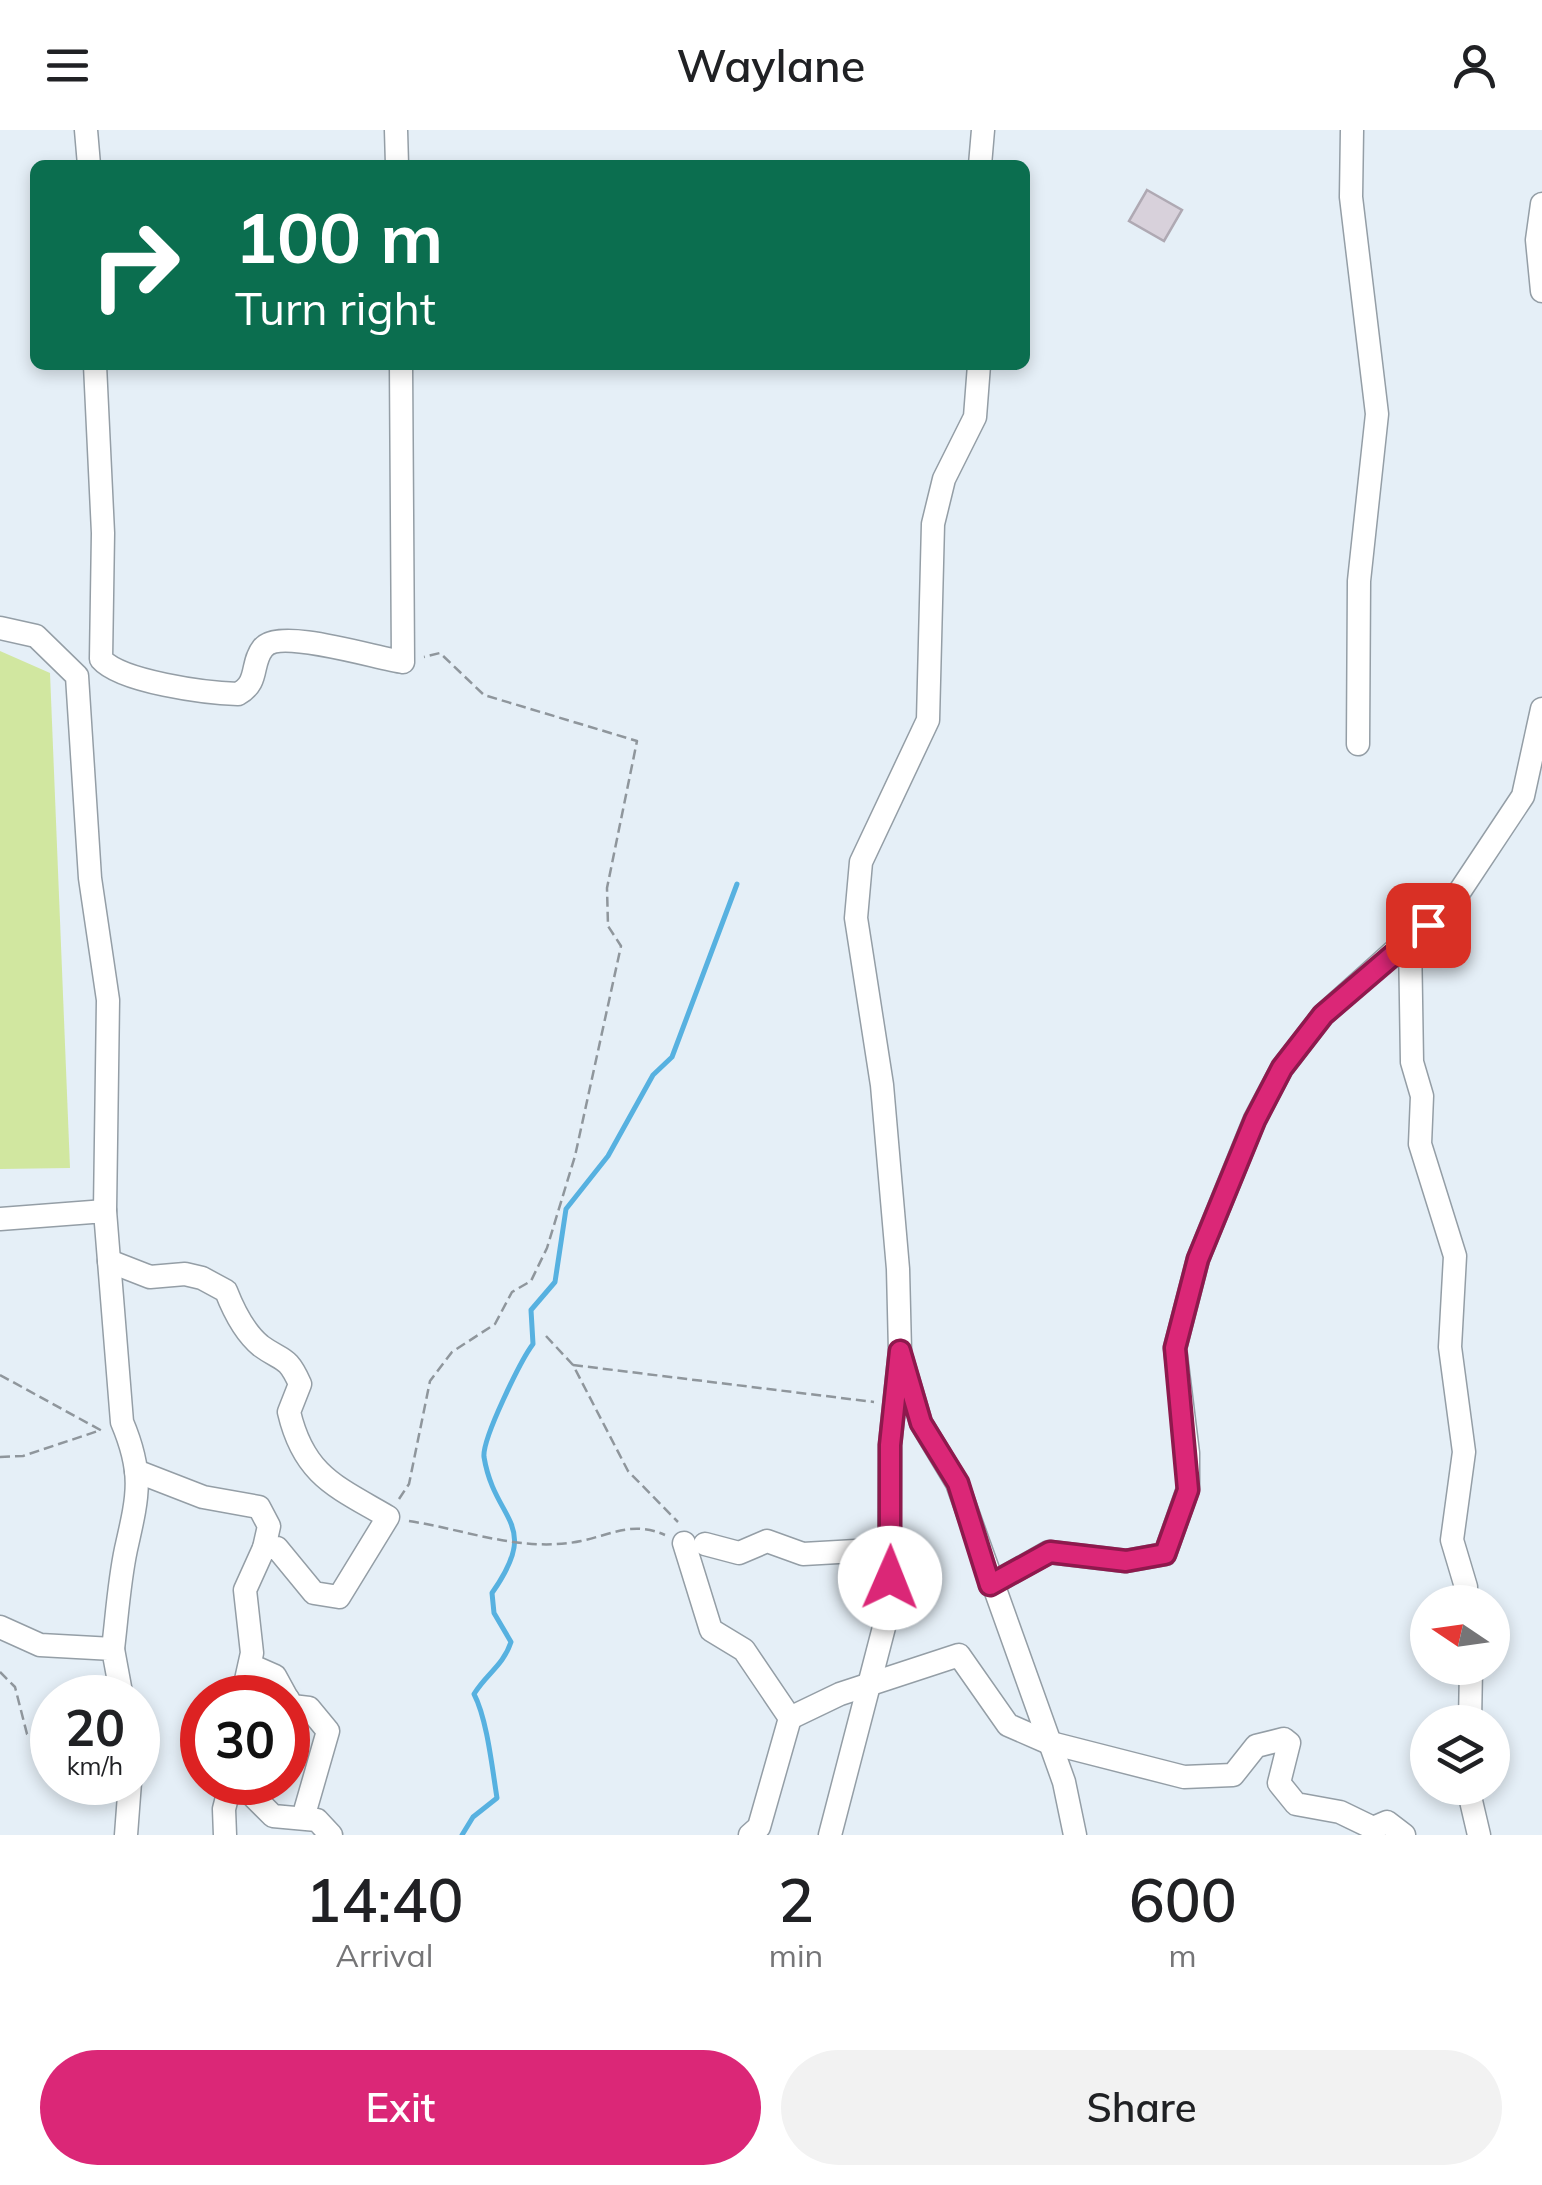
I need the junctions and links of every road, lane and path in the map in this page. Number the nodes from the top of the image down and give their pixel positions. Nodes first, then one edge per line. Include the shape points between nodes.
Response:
1 (86, 130) edge
2 (396, 130) edge
3 (982, 130) edge
4 (1352, 130) edge
5 (89, 160) edge
6 (397, 160) edge
7 (980, 160) edge
8 (1542, 204) edge
9 (1542, 291) edge
10 (95, 370) edge
11 (401, 370) edge
12 (979, 370) edge
13 (0, 628) edge
14 (101, 659) junction
15 (404, 662) junction
16 (76, 676) junction
17 (1542, 709) edge
18 (1358, 744) dead end
19 (1410, 939) junction
20 (105, 1211) junction
21 (0, 1219) edge
22 (109, 1261) junction
23 (546, 1336) dead end
24 (900, 1351) junction
25 (573, 1366) junction
26 (0, 1375) edge
27 (892, 1404) junction
28 (100, 1430) junction
29 (132, 1446) junction
30 (0, 1457) edge
31 (136, 1471) junction
32 (388, 1517) junction
33 (694, 1544) junction
34 (264, 1548) junction
35 (891, 1549) junction
36 (990, 1585) junction
37 (1465, 1585) edge
38 (0, 1627) edge
39 (112, 1649) junction
40 (250, 1664) junction
41 (0, 1672) edge
42 (117, 1675) edge
43 (247, 1675) edge
44 (273, 1675) edge
45 (869, 1686) junction
46 (310, 1709) edge
47 (790, 1718) junction
48 (30, 1736) edge
49 (1046, 1742) junction
50 (310, 1794) edge
51 (128, 1805) edge
52 (226, 1805) edge
53 (261, 1805) edge
54 (307, 1805) edge
55 (1472, 1805) edge
56 (303, 1818) junction
57 (126, 1835) edge
58 (225, 1835) edge
59 (332, 1835) edge
60 (750, 1835) edge
61 (830, 1835) edge
62 (1075, 1835) edge
63 (1404, 1835) edge
64 (1480, 1835) edge

1 - 5 street
2 - 6 street
3 - 7 street
4 - 18 street via 1351,197 1377,414 1359,581
8 - 9 street
10 - 14 street
11 - 15 street
12 - 24 street via 975,417 944,479 933,524 928,720 856,884 882,1086
13 - 16 street via 36,636
14 - 15 street via 129,675 238,694 253,682 261,652 271,644 325,643
14 - 16 street
15 - 32 path via 440,654 484,695 637,740 607,888 608,926 621,946 575,1156 547,1248 531,1281 512,1292 495,1324 452,1352 430,1381 410,1484
16 - 20 street via 90,878 108,1000
17 - 19 street via 1518,805 1452,903
19 - 36 street via 1323,1015 1282,1068 1198,1259 1175,1348 1188,1490 1165,1554 1126,1561 1050,1552
19 - 37 street via 1420,1144 1455,1256 1450,1347 1464,1452 1452,1540
20 - 21 street
20 - 22 street
22 - 29 street via 122,1422
22 - 32 street via 150,1277 202,1278 226,1291 260,1345 289,1360 300,1384 289,1412 314,1470
23 - 25 path
24 - 27 street
24 - 36 street via 921,1423 958,1483
25 - 27 path
25 - 33 path via 628,1471
26 - 28 path
27 - 35 street
28 - 29 path
28 - 30 path via 23,1456
29 - 31 street
31 - 34 street via 203,1498 259,1507 269,1526
31 - 39 street via 135,1525
32 - 33 path via 517,1545 576,1542 644,1526
32 - 34 street via 339,1597 314,1593 277,1548
33 - 35 street via 739,1553 767,1541 803,1554
33 - 47 street via 711,1630 744,1650
34 - 40 street via 246,1590
35 - 45 street via 889,1608
36 - 49 street
38 - 39 street via 40,1644
39 - 42 street
40 - 43 street
40 - 44 street
41 - 48 path via 15,1687
45 - 47 street
45 - 49 street via 959,1655 1008,1725
45 - 61 street
46 - 50 street via 328,1731
47 - 60 street via 759,1827
49 - 62 street via 1064,1782
49 - 63 street via 1184,1777 1233,1775 1256,1746 1284,1739 1279,1783 1296,1804 1340,1812 1372,1828 1388,1822
51 - 57 street
52 - 58 street
53 - 56 street via 273,1816
54 - 56 street
55 - 64 street
56 - 59 street via 317,1820

